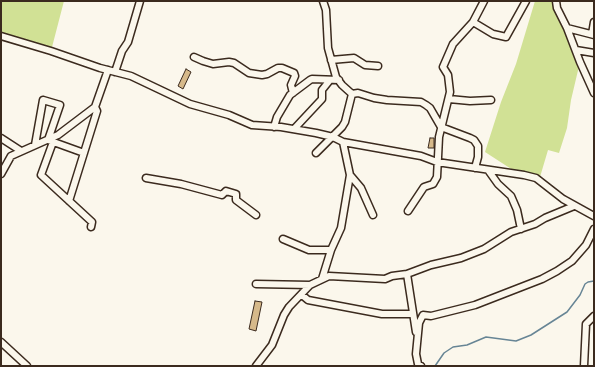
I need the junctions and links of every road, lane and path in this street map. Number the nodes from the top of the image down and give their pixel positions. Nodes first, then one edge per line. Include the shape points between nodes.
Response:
1 (140, 1) edge
2 (323, 1) edge
3 (484, 1) edge
4 (526, 1) edge
5 (556, 1) edge
6 (473, 22) junction
7 (594, 22) edge
8 (567, 28) junction
9 (593, 35) edge
10 (1, 36) edge
11 (576, 50) junction
12 (594, 53) edge
13 (194, 57) dead end
14 (331, 60) junction
15 (378, 66) dead end
16 (108, 70) junction
17 (115, 72) junction
18 (591, 79) edge
19 (330, 80) junction
20 (339, 80) junction
21 (293, 92) junction
22 (594, 93) edge
23 (352, 94) junction
24 (449, 99) junction
25 (491, 100) dead end
26 (95, 107) junction
27 (274, 127) junction
28 (441, 127) junction
29 (294, 129) junction
30 (333, 137) junction
31 (1, 138) edge
32 (50, 141) junction
33 (343, 142) junction
34 (35, 145) junction
35 (21, 151) junction
36 (84, 153) junction
37 (316, 154) dead end
38 (437, 162) junction
39 (475, 168) junction
40 (488, 170) junction
41 (1, 174) edge
42 (350, 175) junction
43 (146, 178) dead end
44 (69, 201) junction
45 (574, 206) junction
46 (408, 211) dead end
47 (256, 215) dead end
48 (373, 215) dead end
49 (594, 216) edge
50 (91, 227) dead end
51 (594, 228) edge
52 (521, 229) junction
53 (283, 239) dead end
54 (331, 250) junction
55 (407, 274) junction
56 (322, 280) junction
57 (256, 284) dead end
58 (310, 285) junction
59 (302, 295) junction
60 (413, 314) junction
61 (594, 316) edge
62 (418, 336) junction
63 (1, 342) edge
64 (27, 366) edge
65 (256, 366) edge
66 (421, 366) edge
67 (584, 366) edge

1 - 17 street via 128,42
2 - 14 street
3 - 6 street
4 - 6 street via 506,37 493,34
5 - 8 street via 556,8
6 - 24 street via 453,44 443,67 450,83
7 - 9 street
8 - 9 street
8 - 11 street
10 - 16 street
11 - 12 street
11 - 18 street
13 - 21 street via 213,64 234,63 262,76 282,68 295,76 290,86
14 - 15 street via 354,58 366,65
14 - 20 street
16 - 17 street
16 - 26 street
17 - 27 street via 131,76 190,104 229,115 252,125
18 - 22 street
19 - 20 street
19 - 21 street via 312,79
19 - 29 street via 322,90 322,99
20 - 23 street
21 - 27 street via 278,114
23 - 28 street via 421,102 430,108
23 - 30 street via 345,122
24 - 25 street
24 - 28 street
26 - 32 street
26 - 36 street via 97,111
27 - 29 street
28 - 38 street
28 - 39 street via 474,140 478,146
29 - 30 street
30 - 33 street
30 - 37 street
31 - 35 street
32 - 34 street
32 - 34 street via 60,105 43,100
32 - 36 street
32 - 44 street via 41,175
33 - 38 street via 421,156
33 - 42 street
34 - 35 street
35 - 41 street via 11,156
36 - 44 street
38 - 39 street
38 - 46 street via 435,182 424,187
39 - 40 street
40 - 45 street via 536,178
40 - 52 street via 498,184 512,196
42 - 48 street via 361,188
42 - 54 street via 341,228
43 - 47 street via 222,195 226,191 236,194 236,200
44 - 50 street via 92,222
45 - 49 street
45 - 52 street
51 - 62 street via 586,245 557,271 476,305 431,316 423,315 419,323
52 - 55 street via 511,232 478,252
53 - 54 street via 309,250
54 - 56 street
55 - 56 street via 385,279 329,276
55 - 60 street
56 - 58 street
57 - 58 street
58 - 59 street
59 - 60 street via 308,300 382,314
59 - 65 street via 289,306 272,345
60 - 62 street
61 - 67 street via 586,324
62 - 66 street via 416,354
63 - 64 street

